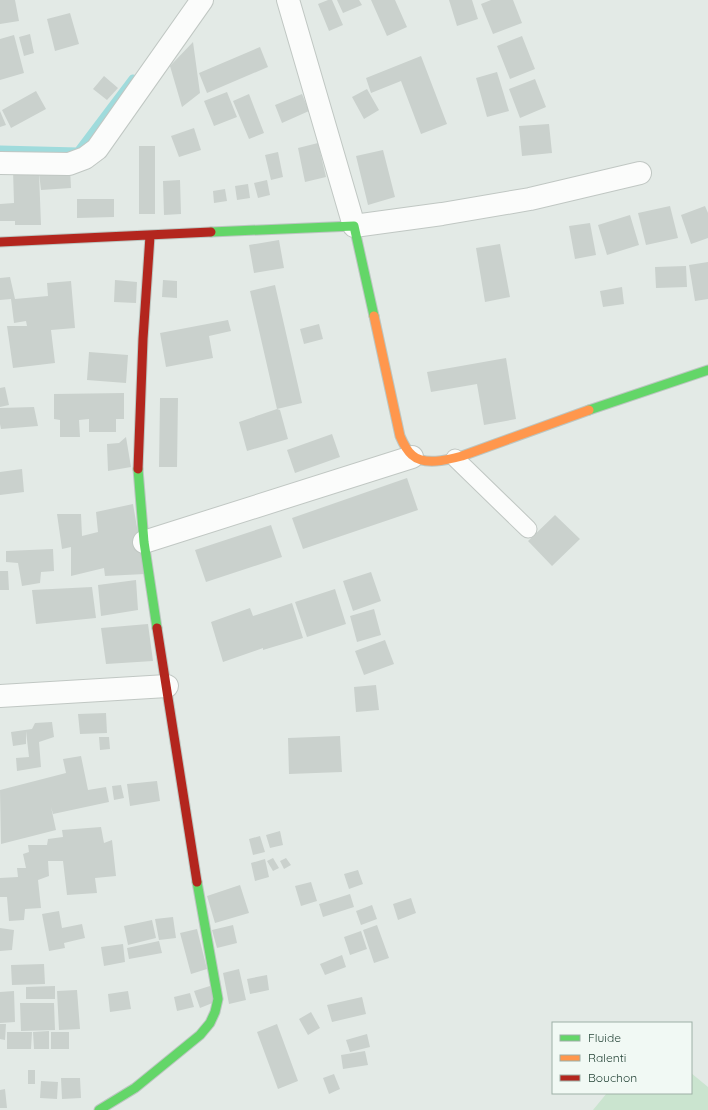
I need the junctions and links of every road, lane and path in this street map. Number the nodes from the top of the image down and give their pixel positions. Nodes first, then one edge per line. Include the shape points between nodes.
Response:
1 (202, 0) edge
2 (288, 0) edge
3 (0, 163) edge
4 (640, 173) dead end
5 (354, 226) junction
6 (150, 236) junction
7 (0, 242) edge
8 (708, 370) edge
9 (412, 457) junction
10 (455, 458) junction
11 (528, 529) dead end
12 (144, 542) junction
13 (167, 686) junction
14 (0, 696) edge
15 (99, 1110) edge

1 - 3 street via 97,149 85,158 69,164
2 - 5 street
4 - 5 street via 530,199
5 - 6 street
5 - 9 street via 395,418 404,446
6 - 7 street
6 - 12 street via 142,339 138,468
8 - 10 street
9 - 10 street via 432,461
9 - 12 street
10 - 11 lane
12 - 13 street
13 - 14 street
13 - 15 street via 201,910 218,999 215,1012 200,1035 135,1088

